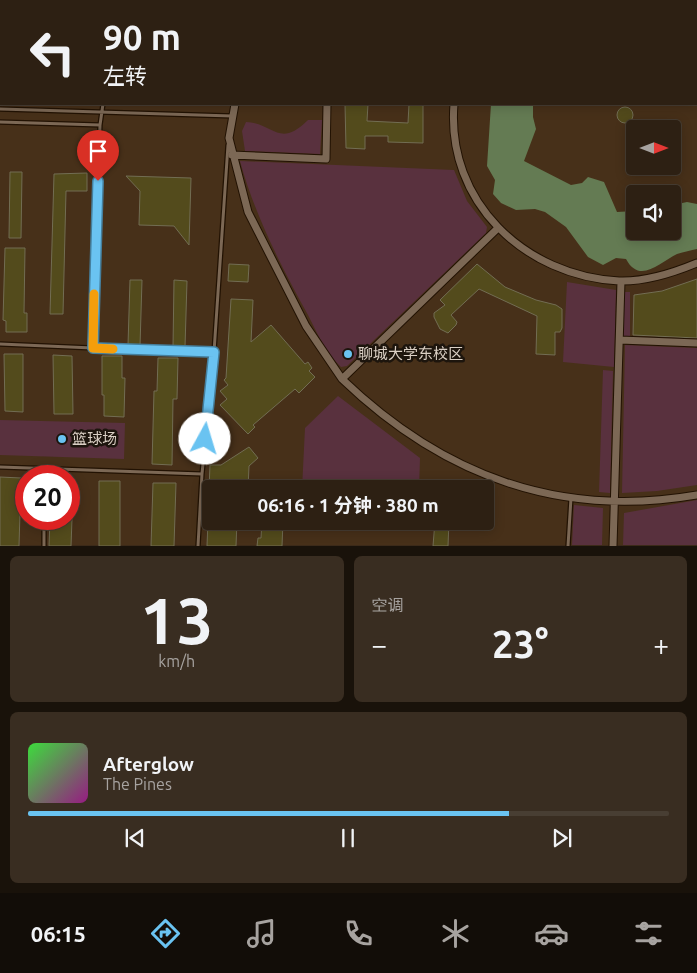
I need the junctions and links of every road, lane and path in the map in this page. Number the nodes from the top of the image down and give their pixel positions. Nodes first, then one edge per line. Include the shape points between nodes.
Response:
1 (103, 105) edge
2 (234, 105) edge
3 (327, 105) edge
4 (454, 105) edge
5 (0, 109) edge
6 (101, 113) junction
7 (232, 116) junction
8 (0, 122) edge
9 (100, 125) junction
10 (229, 138) junction
11 (232, 156) junction
12 (226, 168) junction
13 (236, 168) junction
14 (498, 228) junction
15 (697, 263) edge
16 (621, 281) junction
17 (620, 340) junction
18 (697, 343) edge
19 (0, 344) edge
20 (93, 348) junction
21 (214, 352) junction
22 (342, 379) junction
23 (0, 467) edge
24 (15, 468) edge
25 (80, 470) edge
26 (202, 474) junction
27 (697, 495) edge
28 (572, 498) junction
29 (614, 501) junction
30 (44, 530) edge
31 (44, 546) edge
32 (198, 546) edge
33 (568, 546) edge
34 (613, 546) edge

1 - 6 lane
2 - 7 street
3 - 11 street via 326,159
4 - 14 street via 462,168 476,201
5 - 6 lane
6 - 7 lane
6 - 9 lane
7 - 10 street
8 - 9 lane
9 - 20 lane
10 - 11 street
10 - 12 lane
11 - 13 street
12 - 13 lane
12 - 21 lane
13 - 22 street via 248,212 266,248 306,326
14 - 16 street via 538,259 560,269
14 - 22 street
15 - 16 street via 675,272
16 - 17 street
17 - 18 street
17 - 29 street
19 - 20 lane
20 - 21 lane
21 - 26 lane
22 - 28 street via 396,426 466,466 509,485
23 - 24 lane
25 - 26 lane
26 - 32 lane
27 - 29 street
28 - 29 street
28 - 33 lane
29 - 34 street
30 - 31 lane

